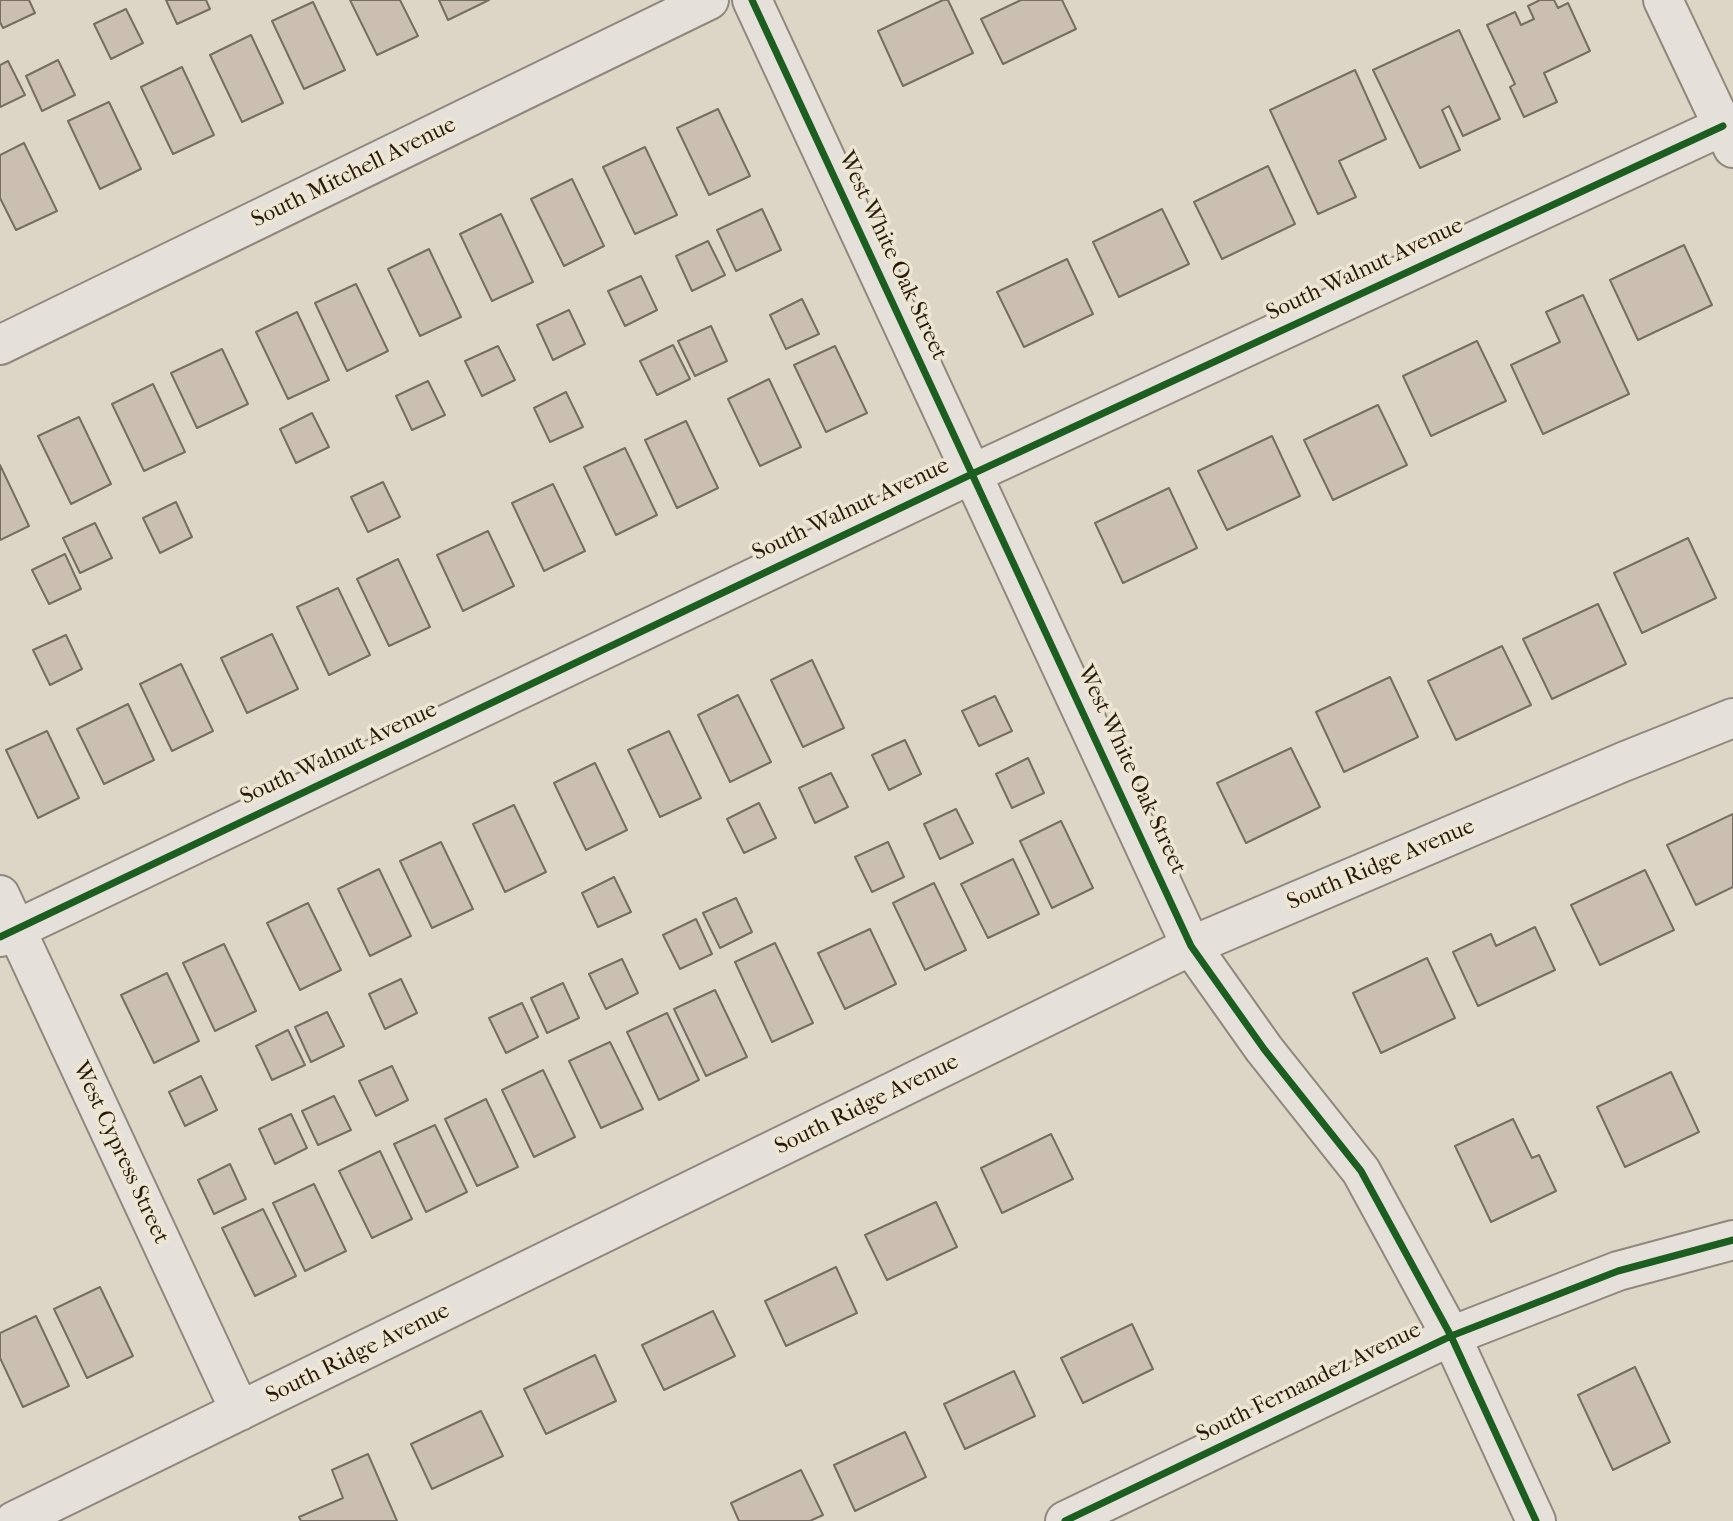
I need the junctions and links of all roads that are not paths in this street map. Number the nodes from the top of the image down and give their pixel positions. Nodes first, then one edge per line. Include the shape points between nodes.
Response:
1 (709, 0) edge
2 (752, 0) edge
3 (1663, 0) edge
4 (1728, 137) edge
5 (0, 345) edge
6 (972, 474) junction
7 (1733, 718) edge
8 (0, 894) edge
9 (8, 933) edge
10 (1191, 946) junction
11 (1733, 1240) edge
12 (1451, 1336) junction
13 (240, 1411) junction
14 (15, 1521) edge
15 (1065, 1521) edge
16 (1536, 1521) edge

1 - 5 street, South Mitchell Avenue
2 - 6 street, West White Oak Street
3 - 4 street
4 - 6 street, South Walnut Avenue
6 - 9 street, South Walnut Avenue
6 - 10 street, West White Oak Street
7 - 10 street, South Ridge Avenue
8 - 9 street, West Cypress Street
9 - 13 street, West Cypress Street
10 - 12 street, West White Oak Street via 1264,1049 1361,1171
10 - 13 street, South Ridge Avenue
11 - 12 street, South Fernandez Avenue via 1618,1271
12 - 15 street, South Fernandez Avenue
12 - 16 street, West White Oak Street
13 - 14 street, South Ridge Avenue

